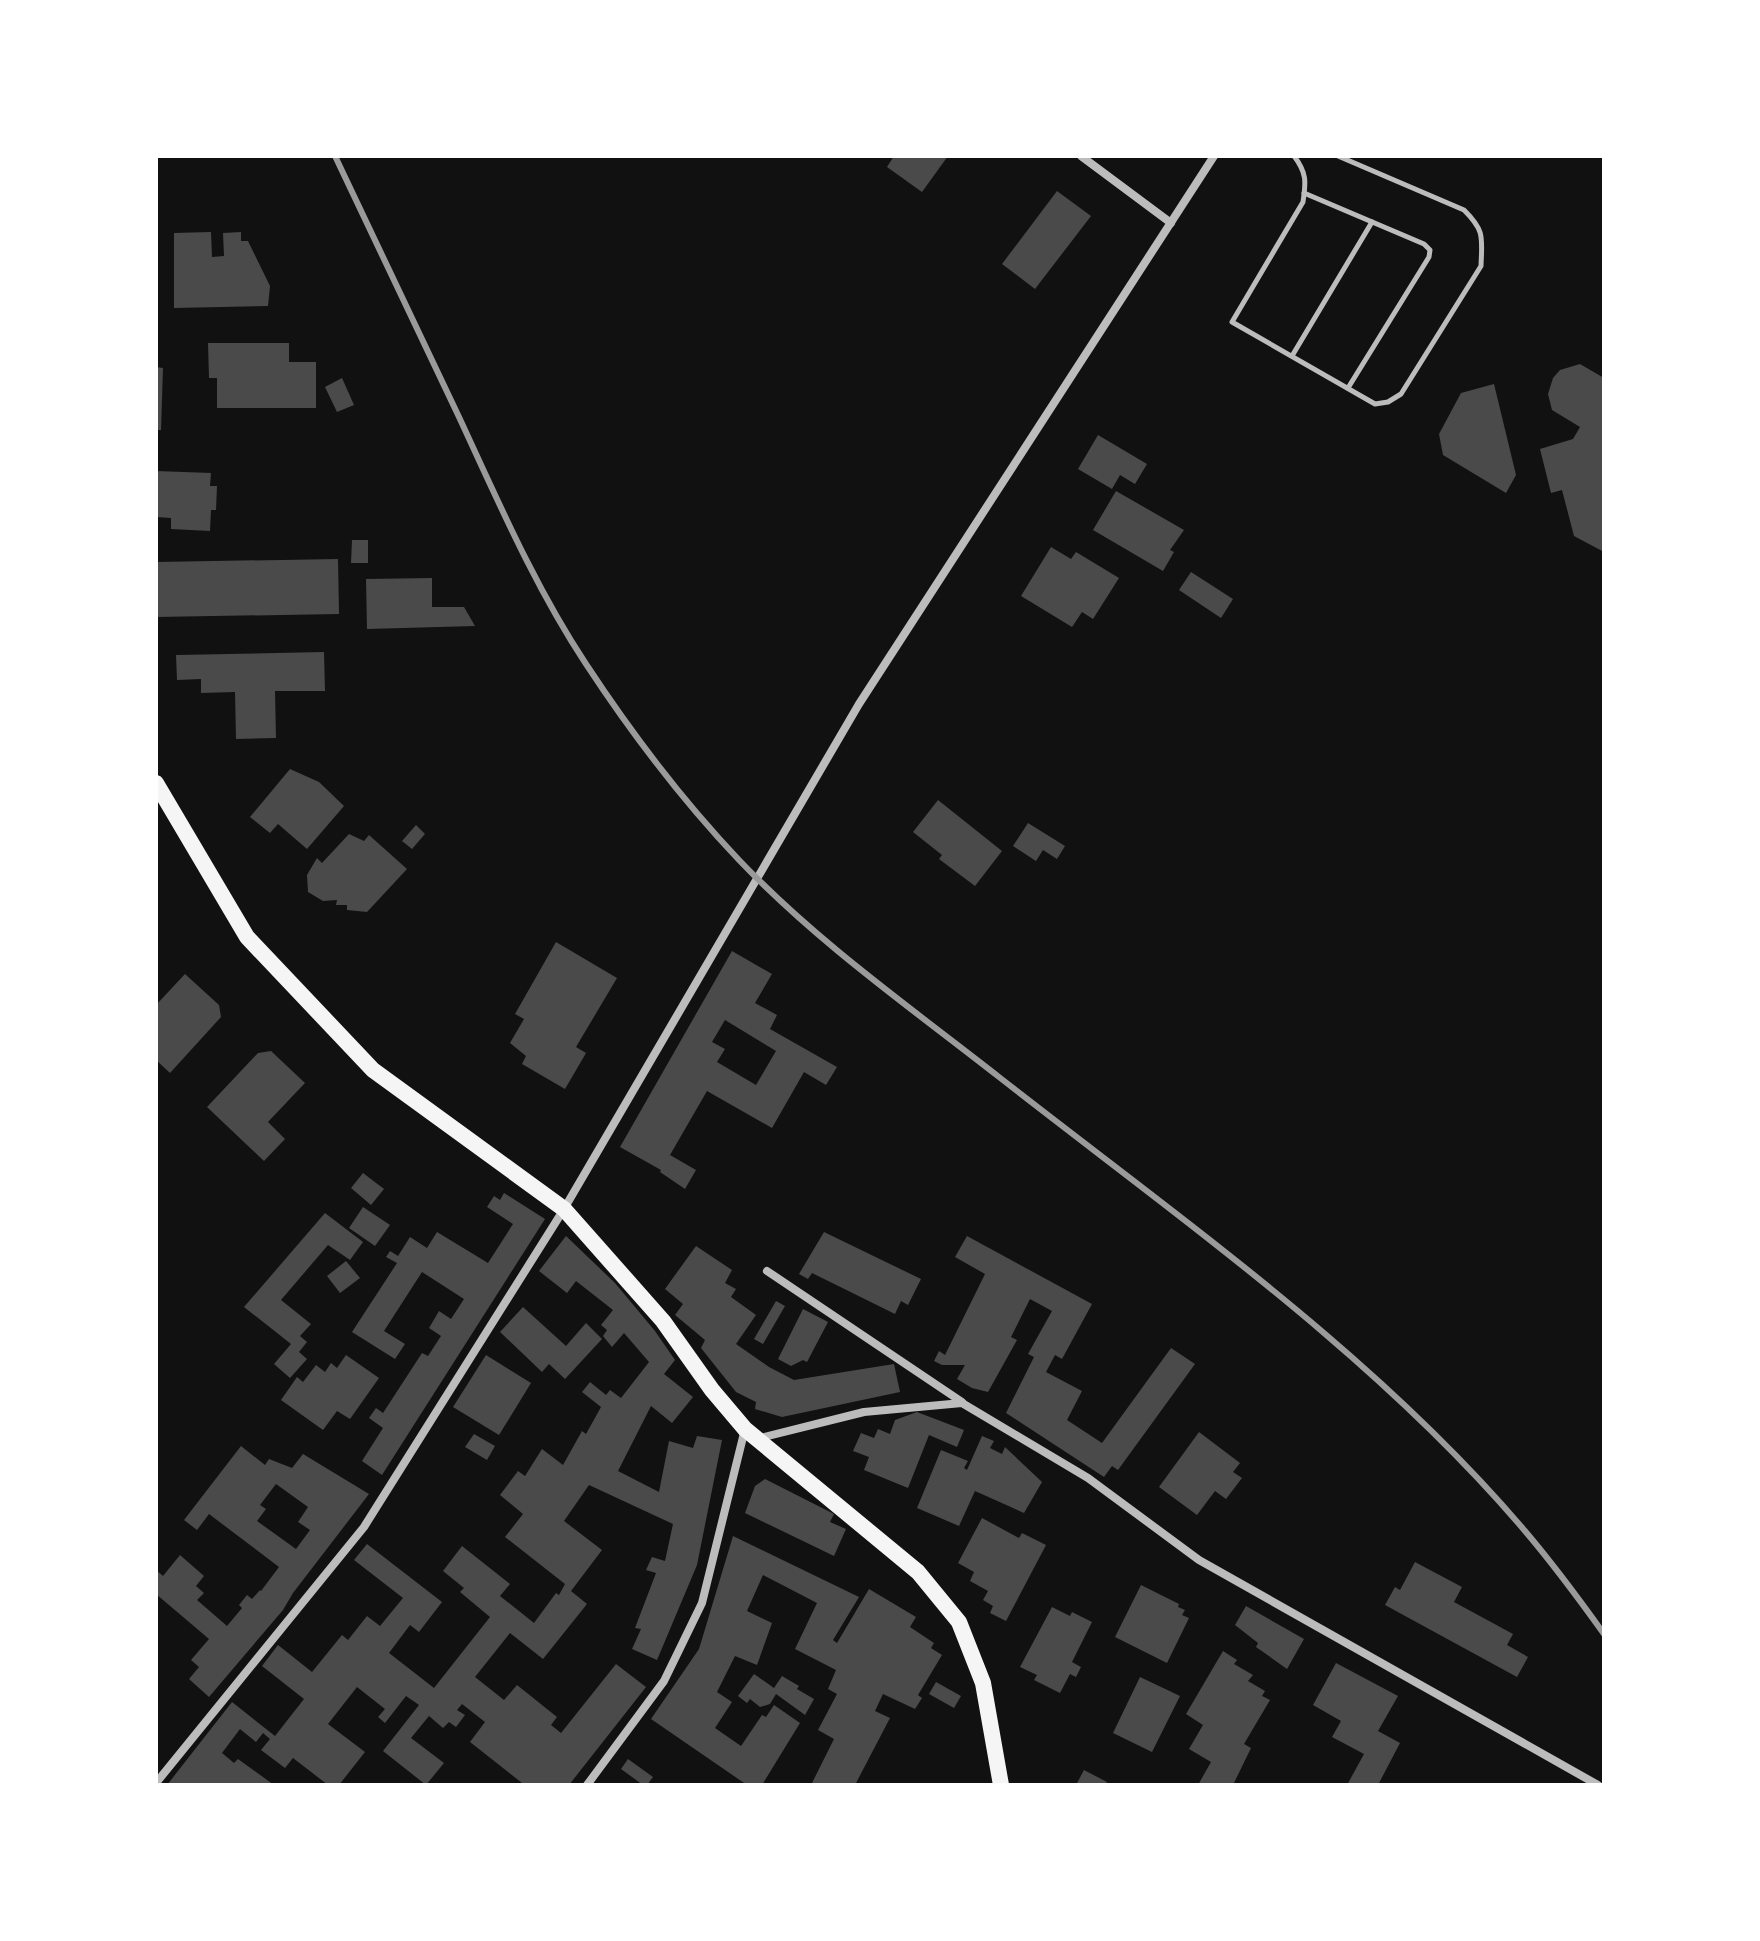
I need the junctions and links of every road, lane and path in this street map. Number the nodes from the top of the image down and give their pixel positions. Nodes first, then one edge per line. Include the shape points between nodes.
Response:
1 (1081, 156) edge
2 (1214, 156) edge
3 (1294, 156) edge
4 (1338, 156) edge
5 (1304, 193) junction
6 (1372, 222) junction
7 (1171, 223) junction
8 (1292, 356) junction
9 (1348, 388) junction
10 (156, 783) edge
11 (564, 1209) junction
12 (767, 1271) dead end
13 (962, 1403) junction
14 (750, 1434) junction
15 (156, 1783) edge
16 (587, 1785) edge
17 (1001, 1785) edge
18 (1598, 1785) edge

1 - 7 street
2 - 7 street
3 - 5 lane via 1304,168
4 - 9 lane via 1464,210 1479,225 1482,241 1481,266 1401,394 1375,404
5 - 6 lane
5 - 8 lane via 1293,222 1232,322
6 - 8 lane
6 - 9 lane via 1424,244 1429,257
7 - 11 street via 859,704
8 - 9 lane
10 - 11 main road via 247,937 373,1070
11 - 14 main road via 663,1321
11 - 15 street via 364,1527
12 - 13 street
13 - 14 street via 864,1412
13 - 18 street via 1088,1478 1199,1560
14 - 16 street via 702,1603 664,1681
14 - 17 main road via 918,1572 959,1622 983,1683

